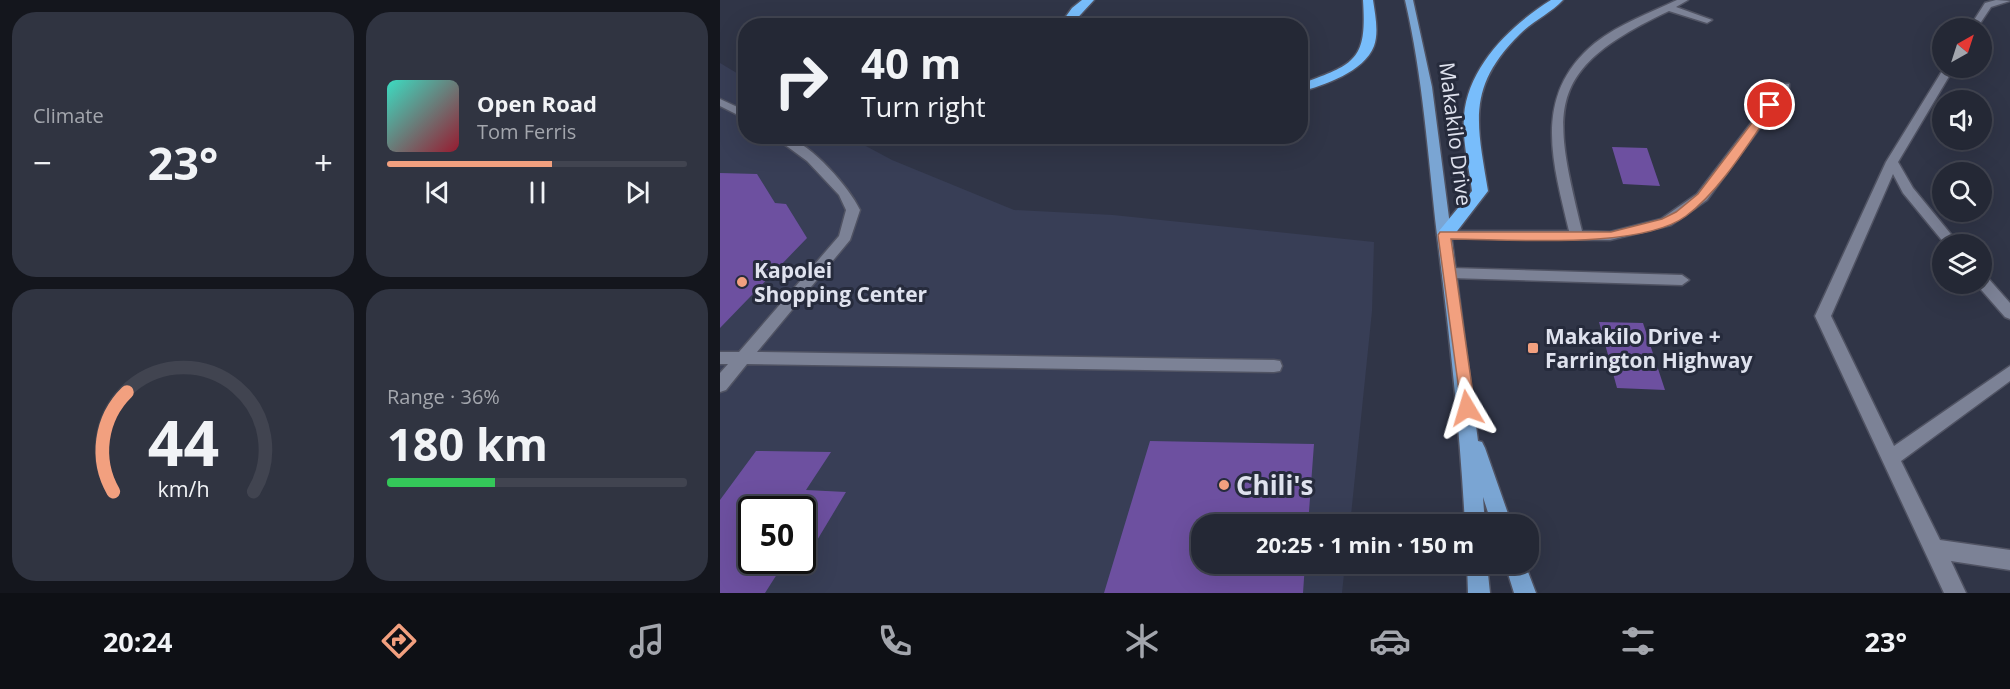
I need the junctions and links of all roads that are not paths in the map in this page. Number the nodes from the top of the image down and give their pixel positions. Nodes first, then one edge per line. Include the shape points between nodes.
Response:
1 (1089, 0) edge
2 (1368, 0) edge
3 (1409, 0) edge
4 (1558, 0) edge
5 (1684, 0) edge
6 (2006, 0) edge
7 (1669, 8) junction
8 (1070, 18) edge
9 (1980, 18) edge
10 (1707, 20) dead end
11 (1943, 78) edge
12 (1308, 84) edge
13 (1785, 86) dead end
14 (720, 102) edge
15 (738, 112) edge
16 (790, 144) edge
17 (1892, 162) junction
18 (1944, 234) edge
19 (1444, 235) junction
20 (1577, 237) junction
21 (1451, 273) junction
22 (1682, 280) dead end
23 (1992, 292) edge
24 (2010, 313) edge
25 (720, 358) edge
26 (743, 358) junction
27 (1275, 366) dead end
28 (2010, 372) edge
29 (720, 385) edge
30 (1470, 431) junction
31 (1891, 458) junction
32 (1474, 514) edge
33 (1498, 514) edge
34 (1934, 549) junction
35 (2010, 560) edge
36 (1478, 574) edge
37 (1518, 574) edge
38 (1479, 593) edge
39 (1525, 593) edge
40 (1955, 593) edge

1 - 8 highway
2 - 12 highway via 1370,23 1364,54
3 - 19 main road, Makakilo Drive via 1419,36 1435,140
4 - 19 highway via 1501,48 1482,78 1470,114 1480,191
5 - 7 lane
6 - 9 lane via 1988,5
7 - 10 lane
7 - 20 lane via 1600,44 1578,65 1562,91 1555,133
11 - 17 lane
13 - 20 lane via 1702,197 1687,210 1650,228 1611,236
14 - 15 lane
16 - 26 lane via 811,158 845,194 853,210 845,237
17 - 18 lane via 1908,190
17 - 31 lane via 1823,316
19 - 20 lane
19 - 21 main road, Makakilo Drive
21 - 22 lane
21 - 30 main road, Makakilo Drive
23 - 24 lane
25 - 26 lane
26 - 27 lane
26 - 29 lane
28 - 31 lane
30 - 32 main road, Makakilo Drive
30 - 33 main road
31 - 34 lane
34 - 35 lane
34 - 40 lane
36 - 38 main road
37 - 39 main road

